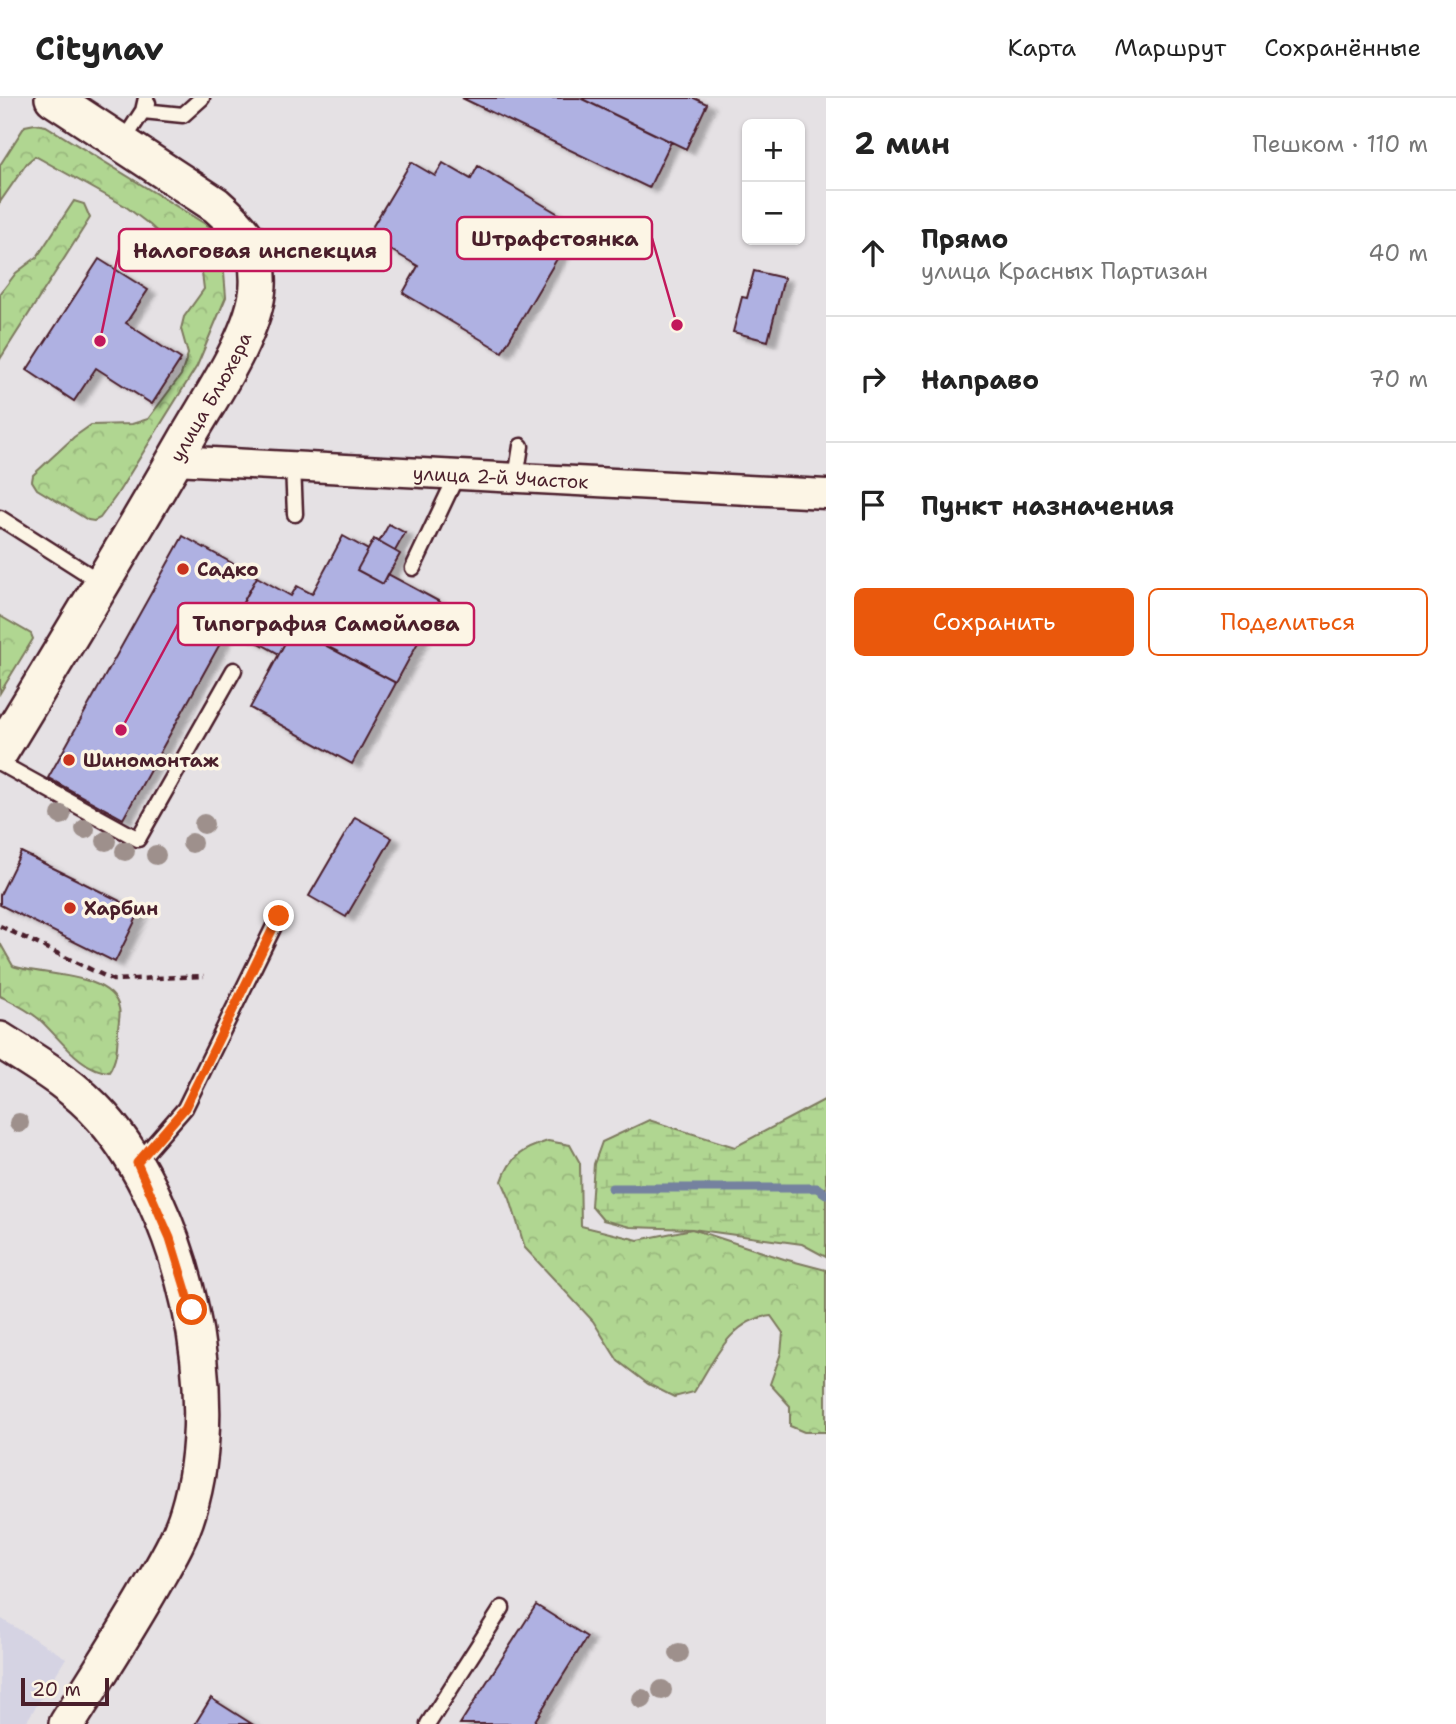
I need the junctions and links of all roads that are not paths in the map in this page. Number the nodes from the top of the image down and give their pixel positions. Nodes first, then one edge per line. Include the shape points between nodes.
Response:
1 (53, 98) edge
2 (202, 98) edge
3 (147, 102) edge
4 (122, 143) junction
5 (521, 446) dead end
6 (175, 460) junction
7 (293, 466) junction
8 (457, 475) junction
9 (516, 478) junction
10 (826, 494) edge
11 (295, 514) dead end
12 (0, 518) edge
13 (413, 568) dead end
14 (103, 584) junction
15 (234, 670) dead end
16 (0, 752) edge
17 (0, 763) edge
18 (279, 916) dead end
19 (0, 1040) edge
20 (137, 1163) junction
21 (502, 1608) dead end
22 (67, 1724) edge
23 (428, 1724) edge

1 - 4 street, улица Блюхера
2 - 3 lane via 183,115
3 - 4 lane
4 - 6 street, улица Блюхера via 236,223 252,244 257,265 255,306 247,326
5 - 9 lane
6 - 7 street, улица 2-й Участок
6 - 14 street, улица Блюхера
7 - 8 street, улица 2-й Участок
7 - 11 lane
8 - 9 street, улица 2-й Участок
8 - 13 lane
9 - 10 street, улица 2-й Участок
12 - 14 lane
14 - 16 street, улица Блюхера
15 - 17 lane via 138,839
18 - 20 lane via 185,1108
19 - 20 street via 65,1083 101,1116
20 - 22 street via 170,1238 192,1310 202,1390 202,1437 188,1514 177,1542
21 - 23 lane

